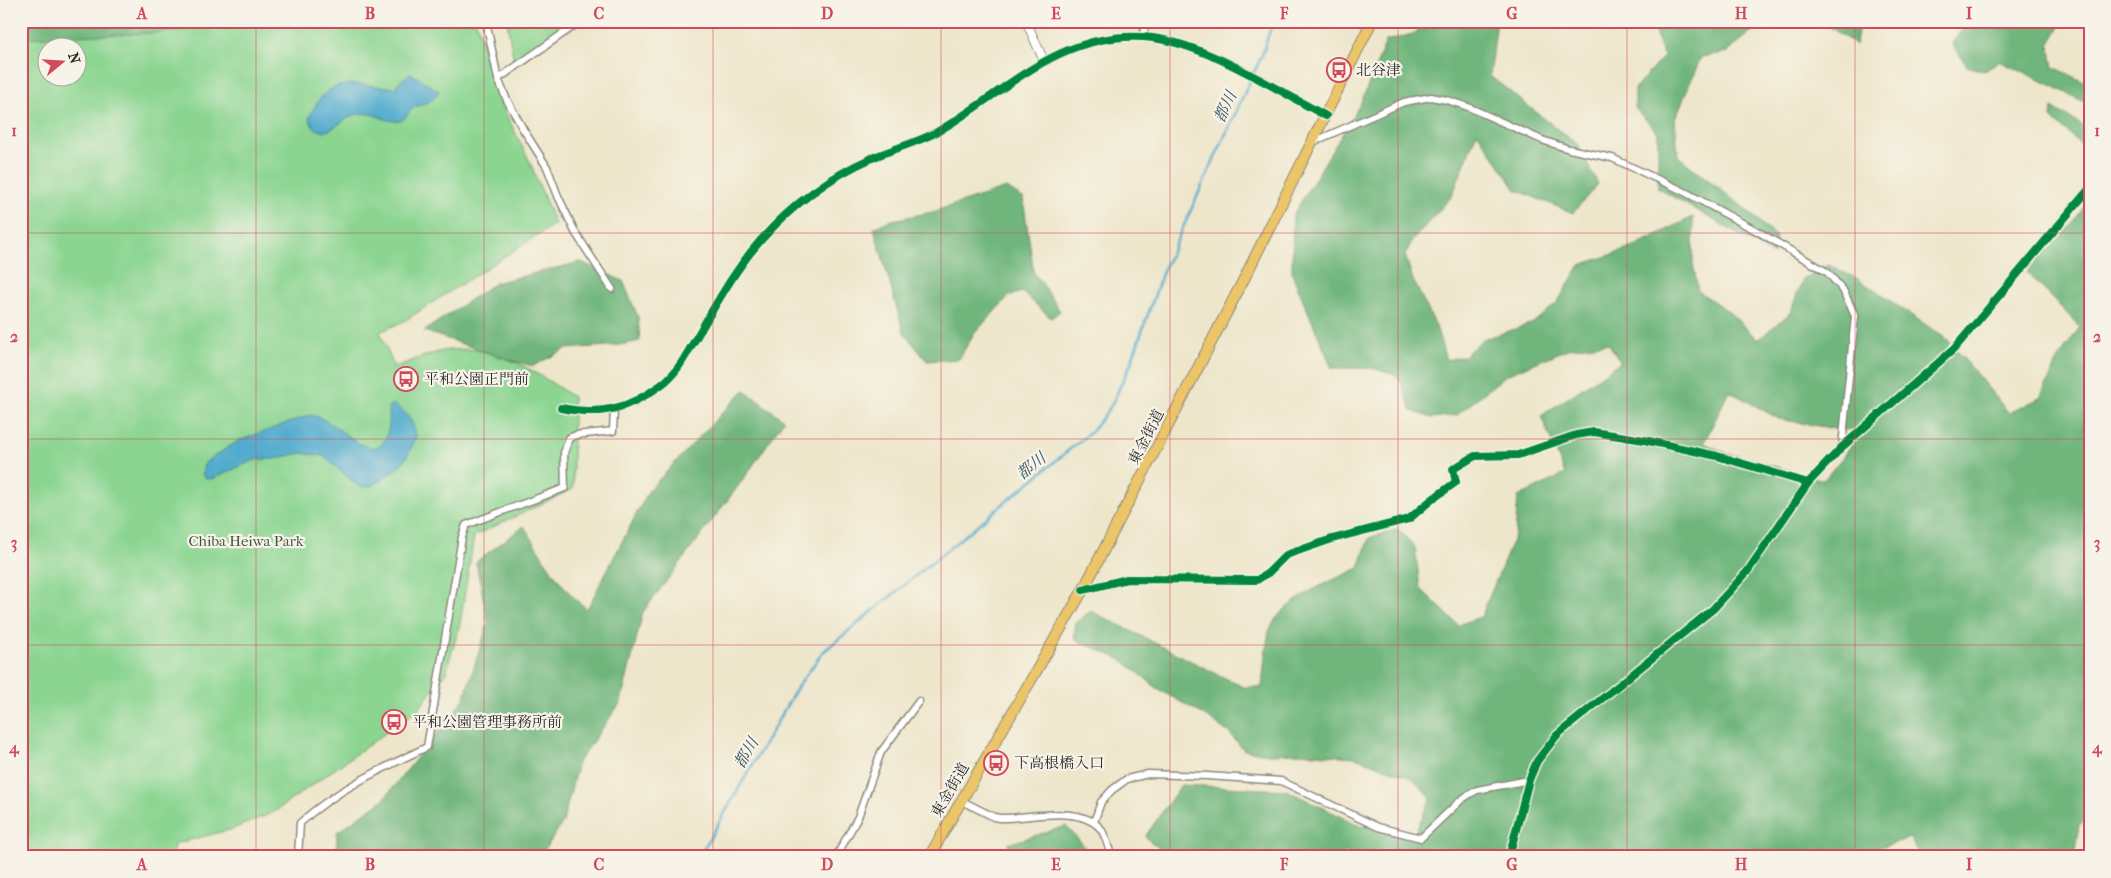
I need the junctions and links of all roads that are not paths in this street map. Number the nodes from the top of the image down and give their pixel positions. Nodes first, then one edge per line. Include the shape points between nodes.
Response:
1 (486, 21) edge
2 (581, 21) edge
3 (1026, 21) edge
4 (1144, 21) edge
5 (1372, 21) edge
6 (1144, 37) junction
7 (1044, 61) junction
8 (498, 79) junction
9 (1326, 116) junction
10 (1313, 142) junction
11 (2090, 188) edge
12 (612, 289) dead end
13 (561, 408) dead end
14 (614, 410) junction
15 (1842, 446) junction
16 (1808, 483) junction
17 (1083, 590) junction
18 (919, 701) dead end
19 (1529, 780) junction
20 (962, 800) junction
21 (1094, 822) junction
22 (298, 857) edge
23 (836, 857) edge
24 (929, 857) edge
25 (1112, 857) edge
26 (1509, 857) edge

1 - 8 street
2 - 8 street
3 - 7 street
4 - 6 street
5 - 9 highway, 東金街道
6 - 7 street via 1090,43 1065,50
6 - 9 street via 1197,50
7 - 14 street via 954,122 926,138 855,167 802,200 777,222 741,265 680,367 663,384
8 - 12 street via 547,167 575,232
9 - 10 highway, 東金街道
10 - 15 street via 1404,102 1431,97 1447,100 1468,106 1542,140 1612,158 1683,190 1757,231 1827,272 1843,290 1854,316
10 - 17 highway, 東金街道
11 - 15 street via 1954,349
13 - 14 street
14 - 22 street via 613,431 569,438 564,453 565,488 466,525 460,544 427,747 320,805 300,823
15 - 16 street
16 - 17 street via 1717,456 1644,440 1594,432 1576,434 1518,455 1475,456 1453,469 1456,482 1409,519 1286,555 1256,580 1127,579
16 - 19 street via 1734,588 1713,609 1557,735 1537,761
17 - 20 highway, 東金街道
18 - 23 street via 881,752 858,817
19 - 21 street via 1477,790 1462,799 1421,838 1378,827 1281,781 1207,776 1148,774 1127,779 1101,802
19 - 26 street
20 - 21 street via 994,817 1074,815
20 - 24 highway, 東金街道
21 - 25 street via 1102,831

